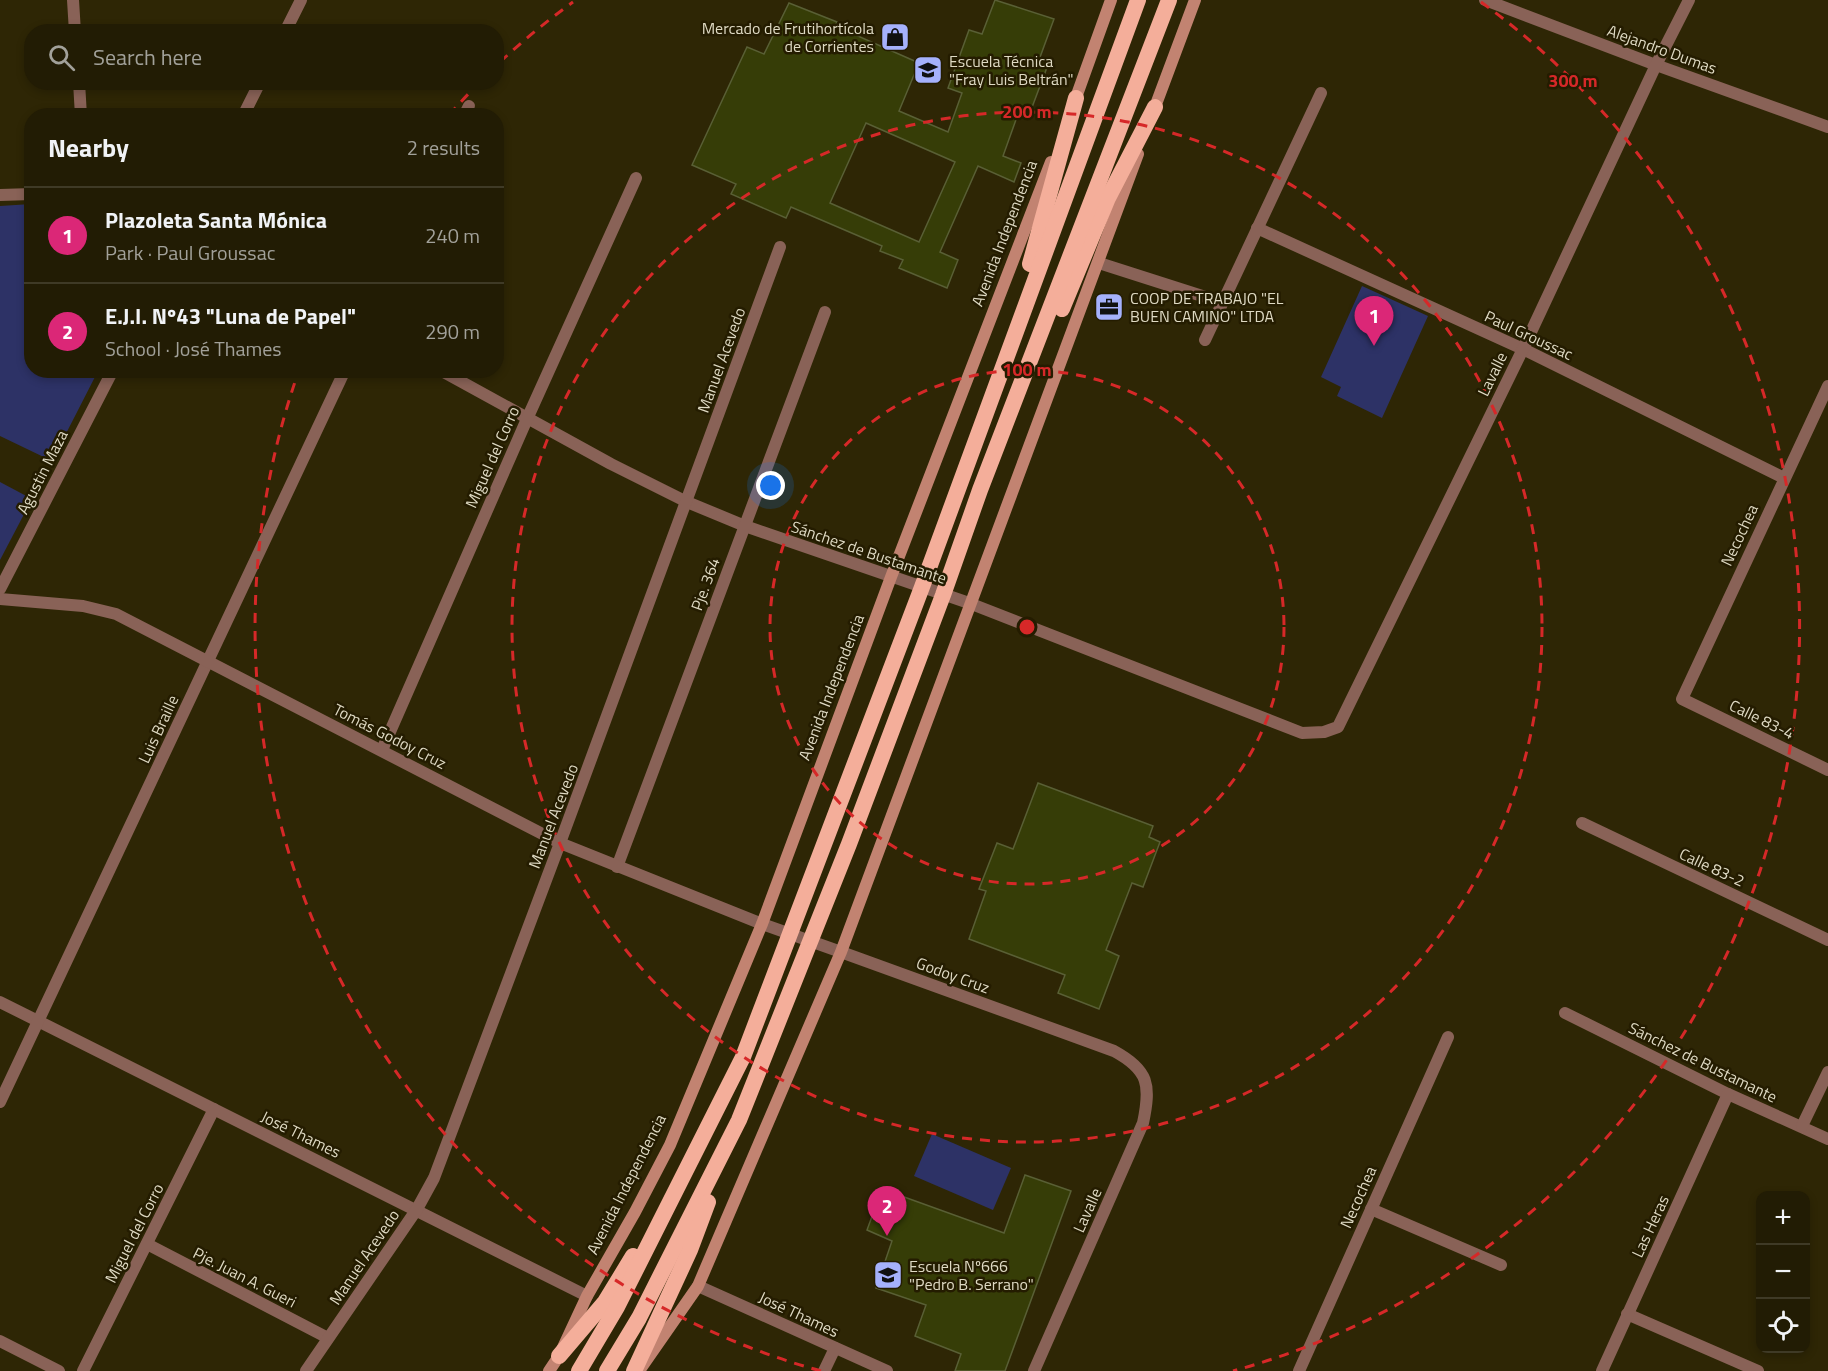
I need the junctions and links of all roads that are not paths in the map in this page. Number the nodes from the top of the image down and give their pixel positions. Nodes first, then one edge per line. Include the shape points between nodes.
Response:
1 (73, 0) edge
2 (301, 0) edge
3 (1111, 0) edge
4 (1138, 0) edge
5 (1169, 0) edge
6 (1195, 0) edge
7 (1485, 0) edge
8 (1689, 0) edge
9 (74, 24) edge
10 (289, 24) edge
11 (1656, 65) junction
12 (79, 90) edge
13 (256, 90) edge
14 (1321, 93) dead end
15 (1076, 98) junction
16 (1155, 106) junction
17 (81, 108) edge
18 (247, 108) edge
19 (1828, 127) edge
20 (636, 178) dead end
21 (24, 194) edge
22 (0, 195) edge
23 (1257, 228) junction
24 (780, 247) dead end
25 (1099, 263) junction
26 (1221, 302) junction
27 (825, 312) dead end
28 (1205, 340) dead end
29 (1523, 349) junction
30 (1002, 371) junction
31 (108, 378) edge
32 (341, 378) edge
33 (454, 378) edge
34 (1022, 384) junction
35 (1828, 386) edge
36 (527, 419) junction
37 (1784, 478) junction
38 (687, 502) junction
39 (745, 526) junction
40 (891, 577) junction
41 (922, 587) junction
42 (0, 589) edge
43 (943, 595) junction
44 (0, 599) edge
45 (969, 603) junction
46 (207, 662) junction
47 (1682, 699) joint
48 (1302, 733) joint
49 (382, 750) junction
50 (1828, 770) edge
51 (1582, 823) dead end
52 (560, 843) junction
53 (617, 867) junction
54 (762, 924) junction
55 (790, 934) junction
56 (1828, 940) edge
57 (812, 942) junction
58 (841, 952) junction
59 (0, 1002) edge
60 (1565, 1013) dead end
61 (39, 1021) junction
62 (1448, 1037) dead end
63 (1132, 1061) joint
64 (1828, 1072) edge
65 (1728, 1094) junction
66 (0, 1102) edge
67 (214, 1109) junction
68 (739, 1120) junction
69 (1802, 1126) junction
70 (1828, 1139) edge
71 (681, 1182) junction
72 (417, 1209) junction
73 (1371, 1209) junction
74 (147, 1244) junction
75 (1501, 1265) dead end
76 (699, 1286) junction
77 (587, 1296) junction
78 (1628, 1314) junction
79 (328, 1338) junction
80 (0, 1341) edge
81 (835, 1348) junction
82 (559, 1356) junction
83 (59, 1371) edge
84 (83, 1371) edge
85 (306, 1371) edge
86 (549, 1371) edge
87 (579, 1371) edge
88 (607, 1371) edge
89 (634, 1371) edge
90 (639, 1371) edge
91 (824, 1371) edge
92 (887, 1371) edge
93 (1034, 1371) edge
94 (1299, 1371) edge
95 (1602, 1371) edge
96 (1758, 1371) edge

1 - 9 street
2 - 10 street
3 - 15 main road, Avenida Independencia
4 - 30 highway
5 - 34 highway
6 - 16 main road
7 - 11 street, Alejandro Dumas
8 - 11 street, Lavalle
11 - 19 street, Alejandro Dumas
11 - 29 street, Lavalle
12 - 17 street
13 - 18 street
14 - 23 street
15 - 30 highway
15 - 40 main road, Avenida Independencia
16 - 25 main road
16 - 34 highway via 1108,198 1064,306
20 - 36 street, Miguel del Corro
21 - 22 street
23 - 26 street
23 - 29 street, Paul Groussac
24 - 38 street, Manuel Acevedo
25 - 26 street
25 - 45 main road
26 - 28 street
27 - 39 street, Pje. 364
29 - 37 street, Paul Groussac
29 - 48 street, Lavalle via 1338,727
30 - 41 highway
31 - 42 street, Agustin Maza
32 - 46 street, Luis Braille
33 - 36 street, Sánchez de Bustamante
34 - 43 highway
35 - 37 street, Necochea
36 - 38 street, Sánchez de Bustamante
36 - 49 street, Miguel del Corro
37 - 47 street, Necochea
38 - 39 street, Sánchez de Bustamante
38 - 52 street, Manuel Acevedo
39 - 40 street, Sánchez de Bustamante
39 - 53 street, Pje. 364
40 - 41 street, Sánchez de Bustamante
40 - 54 main road, Avenida Independencia
41 - 43 street, Sánchez de Bustamante
41 - 55 highway
43 - 45 street, Sánchez de Bustamante
43 - 57 highway
44 - 46 street, Tomás Godoy Cruz via 83,606 116,614
45 - 48 street, Sánchez de Bustamante
45 - 58 main road
46 - 49 street, Tomás Godoy Cruz
46 - 61 street, Luis Braille
47 - 50 street, Calle 83-4
49 - 52 street, Tomás Godoy Cruz
51 - 56 street, Calle 83-2
52 - 53 street, Tomás Godoy Cruz
52 - 72 street, Manuel Acevedo via 434,1178
53 - 54 street, Tomás Godoy Cruz
54 - 55 street, Godoy Cruz
54 - 77 main road, Avenida Independencia via 670,1145
55 - 57 street, Godoy Cruz
55 - 71 highway via 743,1057
57 - 58 street, Godoy Cruz
57 - 68 highway
58 - 63 street, Godoy Cruz via 1114,1050
58 - 76 main road
59 - 61 street, José Thames
60 - 65 street, Sánchez de Bustamante
61 - 66 street, Luis Braille
61 - 67 street, José Thames
62 - 73 street, Necochea
63 - 93 street, Lavalle via 1144,1078 1149,1098 1143,1123
64 - 69 street
65 - 69 street, Sánchez de Bustamante
65 - 78 street, Las Heras
67 - 72 street, José Thames
67 - 74 street, Miguel del Corro
68 - 88 highway via 639,1318
68 - 89 highway via 690,1251
69 - 70 street, Sánchez de Bustamante
71 - 82 highway via 605,1302
71 - 87 highway via 618,1308
72 - 77 street, José Thames
72 - 79 street, Manuel Acevedo
73 - 75 street
73 - 94 street, Necochea
74 - 79 street, Pje. Juan A. Gueri
74 - 84 street, Miguel del Corro
76 - 81 street, José Thames
76 - 90 main road
77 - 82 main road, Avenida Independencia
78 - 95 street, Las Heras
78 - 96 street
79 - 85 street, Manuel Acevedo
80 - 83 street
81 - 91 street
81 - 92 street, José Thames
82 - 86 main road, Avenida Independencia

